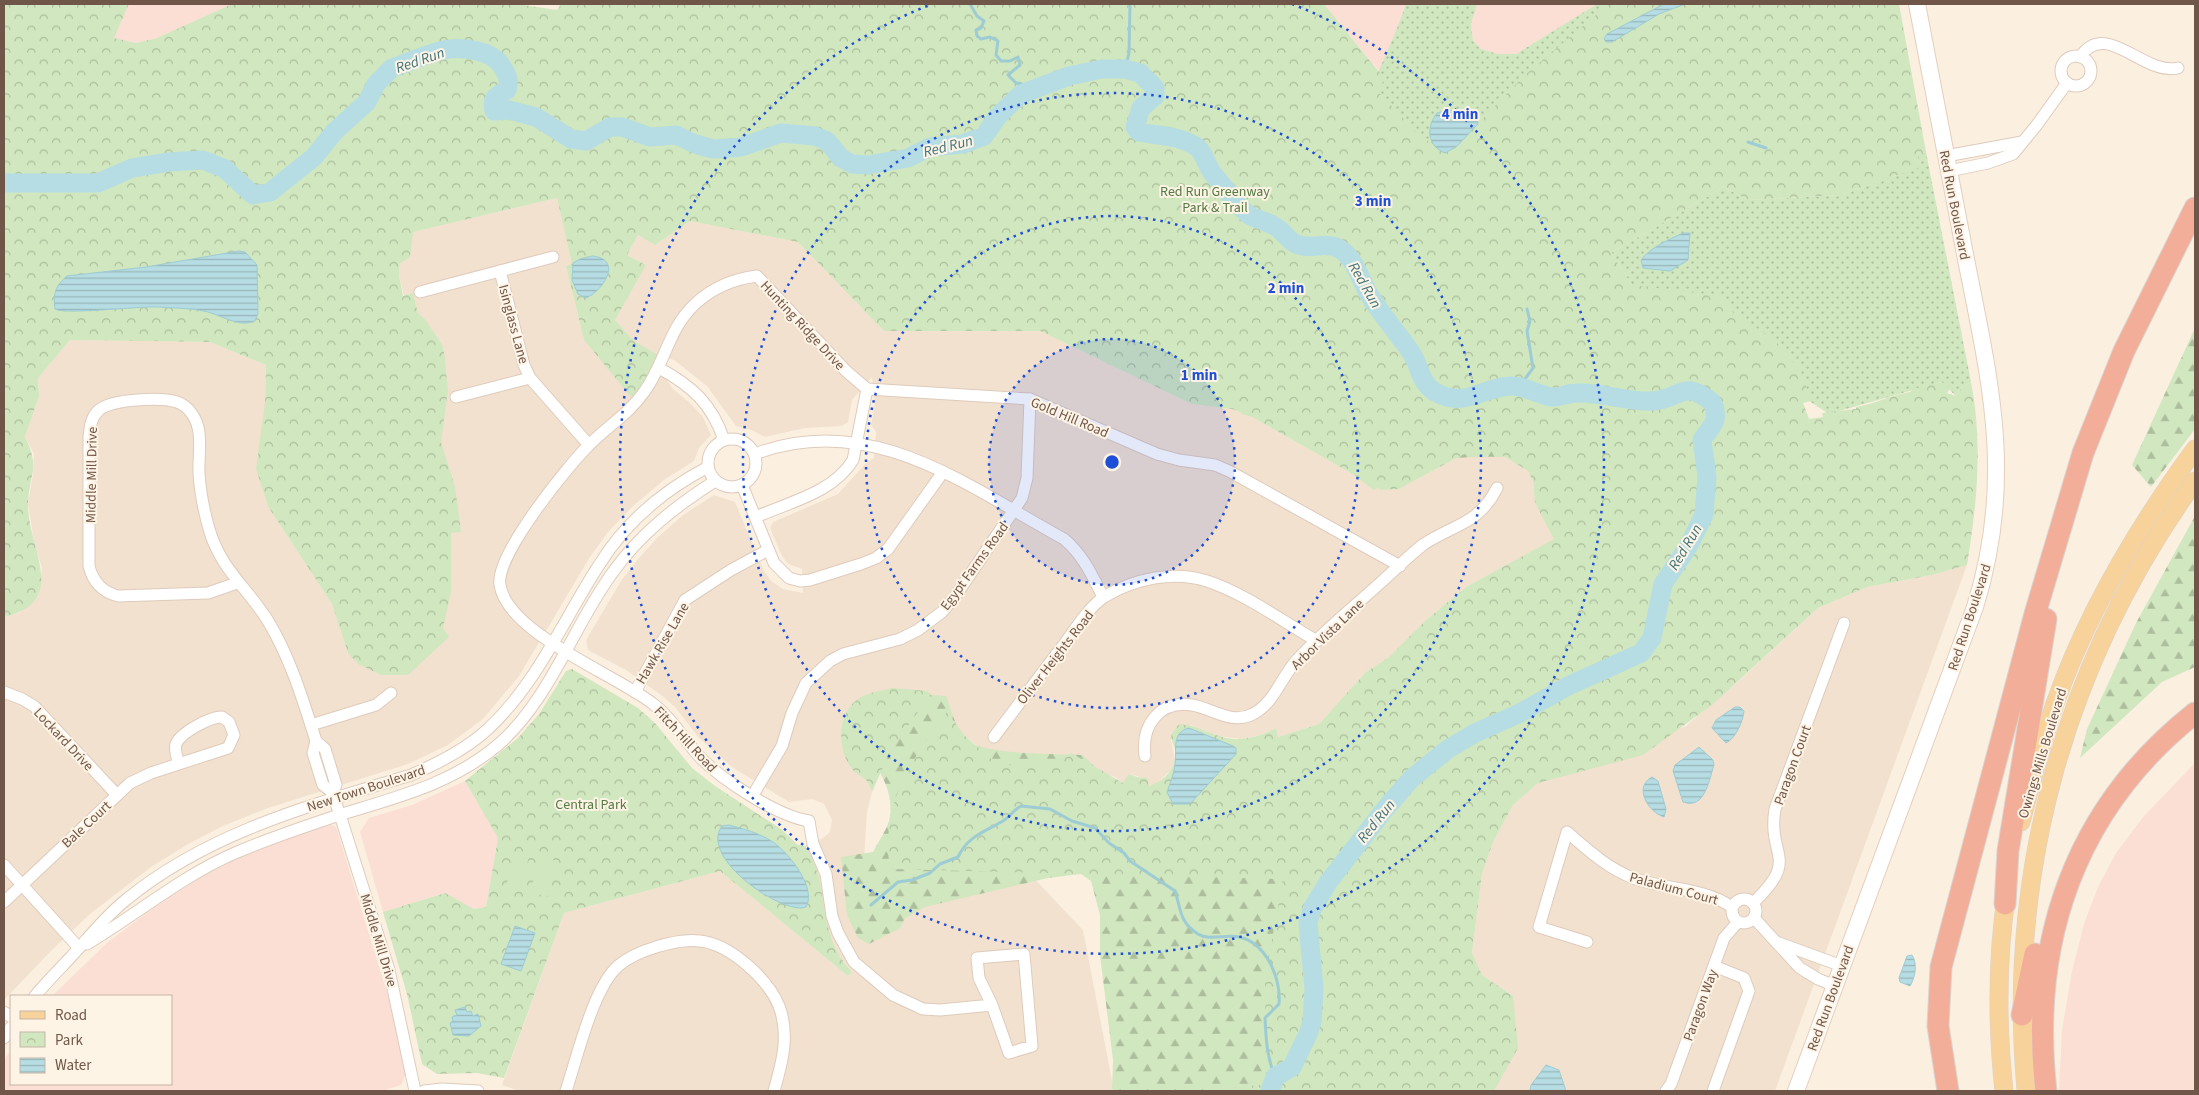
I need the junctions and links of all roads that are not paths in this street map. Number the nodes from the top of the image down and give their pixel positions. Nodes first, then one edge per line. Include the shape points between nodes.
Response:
1 (1917, 4) edge
2 (2080, 57) junction
3 (2178, 68) dead end
4 (2067, 83) junction
5 (1948, 164) junction
6 (2195, 208) edge
7 (2195, 227) edge
8 (554, 257) dead end
9 (500, 271) junction
10 (420, 292) dead end
11 (2153, 294) junction
12 (659, 368) junction
13 (530, 378) junction
14 (867, 389) junction
15 (456, 397) dead end
16 (1030, 399) junction
17 (2097, 418) junction
18 (724, 440) junction
19 (856, 442) junction
20 (589, 445) junction
21 (2195, 449) edge
22 (755, 454) junction
23 (708, 467) junction
24 (943, 472) junction
25 (715, 481) junction
26 (2195, 481) edge
27 (742, 485) junction
28 (1497, 488) dead end
29 (1014, 512) junction
30 (756, 517) junction
31 (768, 550) junction
32 (1400, 566) junction
33 (237, 583) junction
34 (1103, 597) junction
35 (1844, 623) dead end
36 (1317, 641) junction
37 (551, 644) junction
38 (565, 652) junction
39 (4, 692) edge
40 (635, 692) junction
41 (391, 693) dead end
42 (2195, 704) edge
43 (2195, 713) edge
44 (310, 725) junction
45 (994, 737) dead end
46 (1145, 756) dead end
47 (179, 764) junction
48 (117, 795) junction
49 (333, 795) junction
50 (753, 795) junction
51 (340, 815) junction
52 (4, 865) edge
53 (22, 885) junction
54 (4, 902) edge
55 (1753, 903) junction
56 (2005, 904) junction
57 (1732, 907) junction
58 (1754, 918) junction
59 (1738, 922) junction
60 (1587, 942) dead end
61 (1779, 943) junction
62 (79, 948) junction
63 (1714, 966) junction
64 (1842, 966) junction
65 (1835, 986) junction
66 (37, 995) edge
67 (992, 1005) junction
68 (2022, 1015) junction
69 (415, 1091) edge
70 (424, 1091) edge
71 (478, 1091) edge
72 (566, 1091) edge
73 (774, 1091) edge
74 (1666, 1091) edge
75 (1713, 1091) edge
76 (1796, 1091) edge
77 (1948, 1091) edge
78 (2004, 1091) edge
79 (2026, 1091) edge
80 (2046, 1091) edge

1 - 5 main road, Red Run Boulevard
2 - 3 street via 2090,45 2104,42 2160,68
2 - 4 street via 2071,57 2064,62 2061,76
2 - 4 street via 2090,66 2088,79 2076,86
4 - 5 street via 2022,142
5 - 64 main road, Red Run Boulevard via 1995,416 1994,524 1975,607
6 - 11 highway
7 - 11 highway
8 - 9 street
9 - 10 street
9 - 13 street, Isinglass Lane
11 - 17 highway via 2124,351
12 - 14 street, Hunting Ridge Drive via 672,335 695,304 723,285 757,276
12 - 18 street via 684,382 699,396 719,424
12 - 20 street, Fitch Hill Road via 630,409
13 - 15 street
13 - 20 street, Isinglass Lane
14 - 16 street, Gold Hill Road
14 - 19 street
16 - 29 street, Egypt Farms Road via 1026,489
16 - 32 street, Gold Hill Road via 1157,454 1215,465 1229,471
17 - 56 highway via 2048,607 2008,851
17 - 77 highway via 2072,487 2035,614 1945,950 1939,986 1938,1026
18 - 22 street via 744,441
18 - 23 street via 710,451
19 - 22 street via 804,441
19 - 24 street
19 - 30 street via 848,468 828,485
20 - 37 street, Fitch Hill Road via 531,518 500,572 500,586 511,608
21 - 56 main road, Owings Mills Boulevard via 2135,535 2075,653 2042,746 2014,848
22 - 27 street via 757,465 754,474
23 - 25 street
23 - 37 street, New Town Boulevard via 687,478 638,515 600,563
24 - 29 street
24 - 31 street via 902,532 876,558 800,581 780,571
25 - 27 street via 728,487
25 - 38 street, New Town Boulevard via 678,505 628,552
26 - 68 main road, Owings Mills Boulevard via 2149,550 2115,612 2069,721 2047,798 2032,879 2025,936
27 - 30 street
28 - 32 street, Arbor Vista Lane via 1482,511 1426,543
29 - 34 street via 1076,549
29 - 50 street, Egypt Farms Road via 954,598 932,621 900,639 842,654 806,684 792,713 782,746
30 - 31 street
31 - 40 street, Hawk Rise Lane via 685,600
32 - 36 street, Arbor Vista Lane
33 - 33 street, Middle Mill Drive via 225,567 209,530 199,473 197,424 193,415 186,407 170,401 118,401 98,411 90,426 89,437 89,566 96,582 109,594 118,596 208,594
33 - 44 street, Middle Mill Drive via 278,638
34 - 36 street, Oliver Heights Road via 1165,576 1206,581
34 - 45 street, Oliver Heights Road
35 - 55 street, Paragon Court via 1775,809 1779,872 1774,882
36 - 46 street, Arbor Vista Lane via 1295,662 1263,708 1252,714 1231,718 1189,705 1163,710 1148,724
37 - 38 street, Fitch Hill Road
37 - 49 street, New Town Boulevard via 523,689 489,729 471,743 434,766 411,775
38 - 40 street, Fitch Hill Road
38 - 51 street, New Town Boulevard via 518,724 481,758 441,782
39 - 48 street, Lockard Drive via 22,698 39,711
40 - 50 street, Fitch Hill Road via 659,710 710,768
41 - 44 street via 376,705
42 - 68 highway via 2164,728 2129,763 2102,796 2078,834 2040,929
43 - 80 highway via 2162,741 2128,777 2090,834 2071,874 2057,916 2045,973 2042,1010
44 - 49 street, Middle Mill Drive via 316,741 313,752 323,785
47 - 47 street, Bale Court via 228,748 234,735 229,722 222,717 208,718 181,738 175,750
47 - 48 street, Bale Court via 139,778
48 - 53 street, Bale Court
49 - 51 street, Middle Mill Drive
49 - 62 street, New Town Boulevard via 227,837 157,876 126,900
50 - 67 street, Fitch Hill Road via 782,814 809,821 813,844 826,874 832,916 854,962 893,996 923,1009
51 - 62 street, New Town Boulevard via 268,839 217,861
51 - 69 street, Middle Mill Drive via 389,970
52 - 53 street
53 - 54 street, Bale Court
53 - 62 street
55 - 57 street via 1742,900
55 - 58 street
56 - 78 main road, Owings Mills Boulevard via 2000,1004
57 - 59 street via 1732,915
57 - 60 street, Paladium Court via 1705,893 1646,882 1624,874 1606,864 1567,832 1539,928
58 - 59 street via 1746,923
58 - 61 street
59 - 63 street, Paragon Way via 1727,934
61 - 64 street
61 - 65 street via 1800,968
62 - 66 street, New Town Boulevard
63 - 74 street, Paragon Way
63 - 75 street via 1744,978 1749,991
64 - 65 main road, Red Run Boulevard
65 - 76 main road, Red Run Boulevard
67 - 67 street via 979,978 977,958 1024,954 1032,1046 1009,1053
68 - 79 main road, Owings Mills Boulevard
70 - 71 street
72 - 73 street via 600,991 618,966 650,950 686,941 715,944 729,951 762,978 779,1006 784,1056

